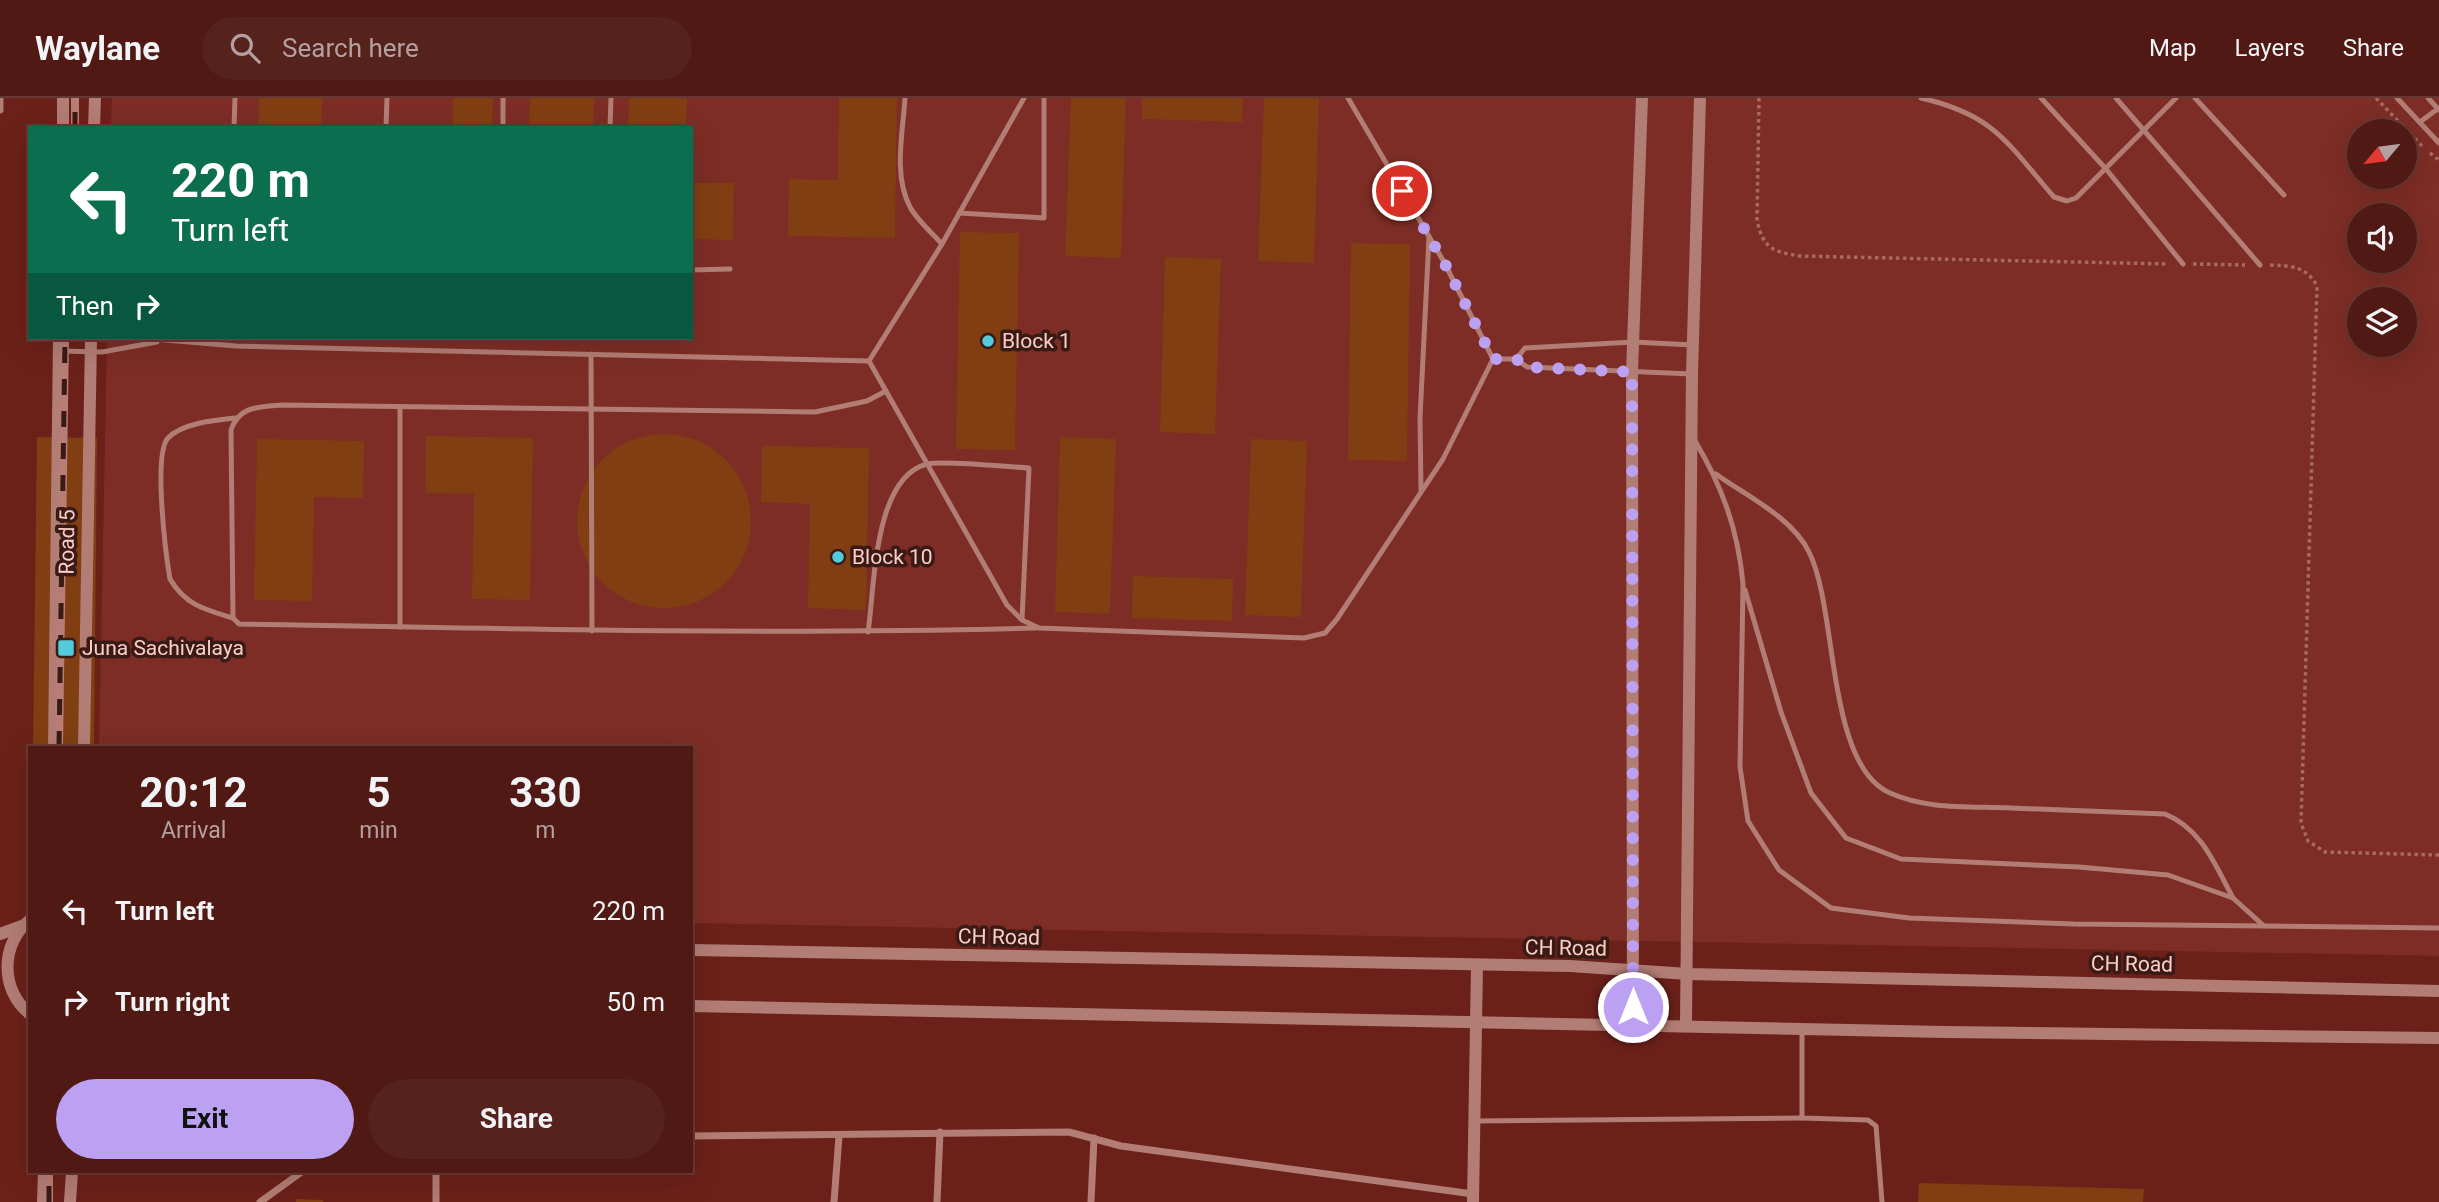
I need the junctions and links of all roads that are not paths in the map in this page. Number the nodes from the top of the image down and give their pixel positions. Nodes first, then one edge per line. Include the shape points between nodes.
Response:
1 (0, 98) edge
2 (64, 98) edge
3 (95, 98) edge
4 (235, 98) edge
5 (387, 98) edge
6 (503, 98) edge
7 (611, 98) edge
8 (905, 98) edge
9 (1024, 98) edge
10 (1044, 98) edge
11 (1348, 98) edge
12 (1642, 98) edge
13 (1699, 98) edge
14 (1921, 98) edge
15 (2041, 98) edge
16 (2116, 98) edge
17 (2176, 98) edge
18 (2195, 98) edge
19 (2397, 98) edge
20 (2428, 98) edge
21 (2439, 109) edge
22 (0, 110) edge
23 (2420, 122) junction
24 (63, 126) edge
25 (94, 126) edge
26 (234, 126) edge
27 (386, 126) edge
28 (503, 126) edge
29 (610, 126) edge
30 (2145, 131) junction
31 (2439, 143) edge
32 (2106, 169) junction
33 (2284, 195) dead end
34 (959, 213) junction
35 (1429, 237) junction
36 (942, 244) junction
37 (2183, 264) road end
38 (2260, 265) road end
39 (693, 270) edge
40 (730, 270) dead end
41 (91, 340) edge
42 (151, 340) edge
43 (160, 342) junction
44 (1633, 342) junction
45 (59, 344) edge
46 (1693, 345) junction
47 (90, 352) junction
48 (591, 354) junction
49 (1493, 359) junction
50 (1516, 359) junction
51 (869, 360) junction
52 (1632, 372) junction
53 (1692, 374) junction
54 (886, 391) junction
55 (400, 407) junction
56 (592, 409) junction
57 (235, 418) junction
58 (1694, 438) junction
59 (928, 464) junction
60 (1716, 474) junction
61 (1422, 491) junction
62 (1743, 584) junction
63 (233, 618) junction
64 (1022, 620) junction
65 (400, 627) junction
66 (1039, 628) junction
67 (592, 631) junction
68 (868, 632) junction
69 (54, 746) edge
70 (84, 746) edge
71 (2233, 898) junction
72 (26, 923) edge
73 (2264, 926) junction
74 (2439, 928) edge
75 (0, 934) edge
76 (693, 950) edge
77 (1477, 966) junction
78 (1633, 968) junction
79 (1688, 974) junction
80 (2439, 991) edge
81 (5, 993) edge
82 (693, 1006) edge
83 (28, 1012) edge
84 (1476, 1021) junction
85 (1686, 1025) junction
86 (1633, 1026) junction
87 (1802, 1028) junction
88 (2439, 1038) edge
89 (1802, 1118) junction
90 (1474, 1121) junction
91 (940, 1132) junction
92 (693, 1136) edge
93 (839, 1136) junction
94 (1094, 1138) junction
95 (44, 1173) edge
96 (72, 1173) edge
97 (300, 1173) edge
98 (436, 1173) edge
99 (1473, 1198) edge
100 (43, 1202) edge
101 (70, 1202) edge
102 (260, 1202) edge
103 (436, 1202) edge
104 (834, 1202) edge
105 (937, 1202) edge
106 (1091, 1202) edge
107 (1882, 1202) edge

1 - 22 street
2 - 24 street
3 - 25 street
4 - 26 lane
5 - 27 lane
6 - 28 lane
7 - 29 lane
8 - 36 lane via 904,188 910,207
9 - 34 lane
10 - 34 lane via 1044,218
11 - 35 lane
12 - 44 street
13 - 46 street
14 - 32 lane via 1982,118 2054,197 2076,198
15 - 32 lane
16 - 30 lane
17 - 30 lane
18 - 33 lane
19 - 23 lane
20 - 21 lane
21 - 23 lane
23 - 31 lane
30 - 32 lane
30 - 38 lane
32 - 37 lane
34 - 36 lane
35 - 49 lane
35 - 61 lane via 1420,405
36 - 51 lane
39 - 40 lane
41 - 47 street, Road 5
42 - 43 lane
43 - 47 lane
43 - 48 lane
44 - 46 lane
44 - 50 lane via 1525,348
44 - 52 street
45 - 47 lane
45 - 69 street, Road 5
46 - 53 street
47 - 70 street, Road 5
48 - 51 lane
48 - 56 lane
49 - 50 lane
49 - 61 lane
50 - 52 lane via 1527,367
51 - 54 lane
52 - 53 lane
52 - 78 street
53 - 58 street
54 - 56 lane via 867,401 815,412
54 - 59 lane
55 - 56 lane
55 - 57 lane via 255,407
55 - 65 lane
56 - 67 lane
57 - 63 lane via 231,430
57 - 63 lane via 175,433 167,439 161,461 170,579 190,603
58 - 60 lane
58 - 79 street
59 - 64 lane via 1007,605
59 - 64 lane via 1029,468
59 - 68 lane via 907,475 891,497 878,540
60 - 62 lane via 1734,521
60 - 71 lane via 1794,530 1810,552 1846,729 1860,765 1887,792 1926,805 2165,814 2183,821 2197,834
61 - 66 lane via 1325,633 1304,638
62 - 71 lane via 1811,793 1846,838 1901,859 2168,876
62 - 73 lane via 1740,767 1748,821 1779,870 1831,908 1909,918
63 - 65 lane via 239,624
64 - 66 lane
65 - 67 lane
66 - 68 lane
67 - 68 lane
71 - 73 lane
72 - 75 street
72 - 81 street via 11,941 5,958
73 - 74 lane
76 - 77 street, CH Road
77 - 78 street, CH Road
77 - 84 street
78 - 79 street, CH Road
78 - 86 street
79 - 80 street, CH Road
79 - 85 street
81 - 83 street
82 - 84 street
84 - 86 street
84 - 90 street
85 - 86 street
85 - 87 street
87 - 88 street
87 - 89 lane
89 - 90 lane
89 - 107 lane via 1868,1121 1876,1126
90 - 99 street
91 - 93 street
91 - 94 street via 1044,1130
91 - 105 street
92 - 93 street
93 - 104 street
94 - 99 street via 1121,1146
94 - 106 street
95 - 100 street
96 - 101 street
97 - 102 street
98 - 103 street

